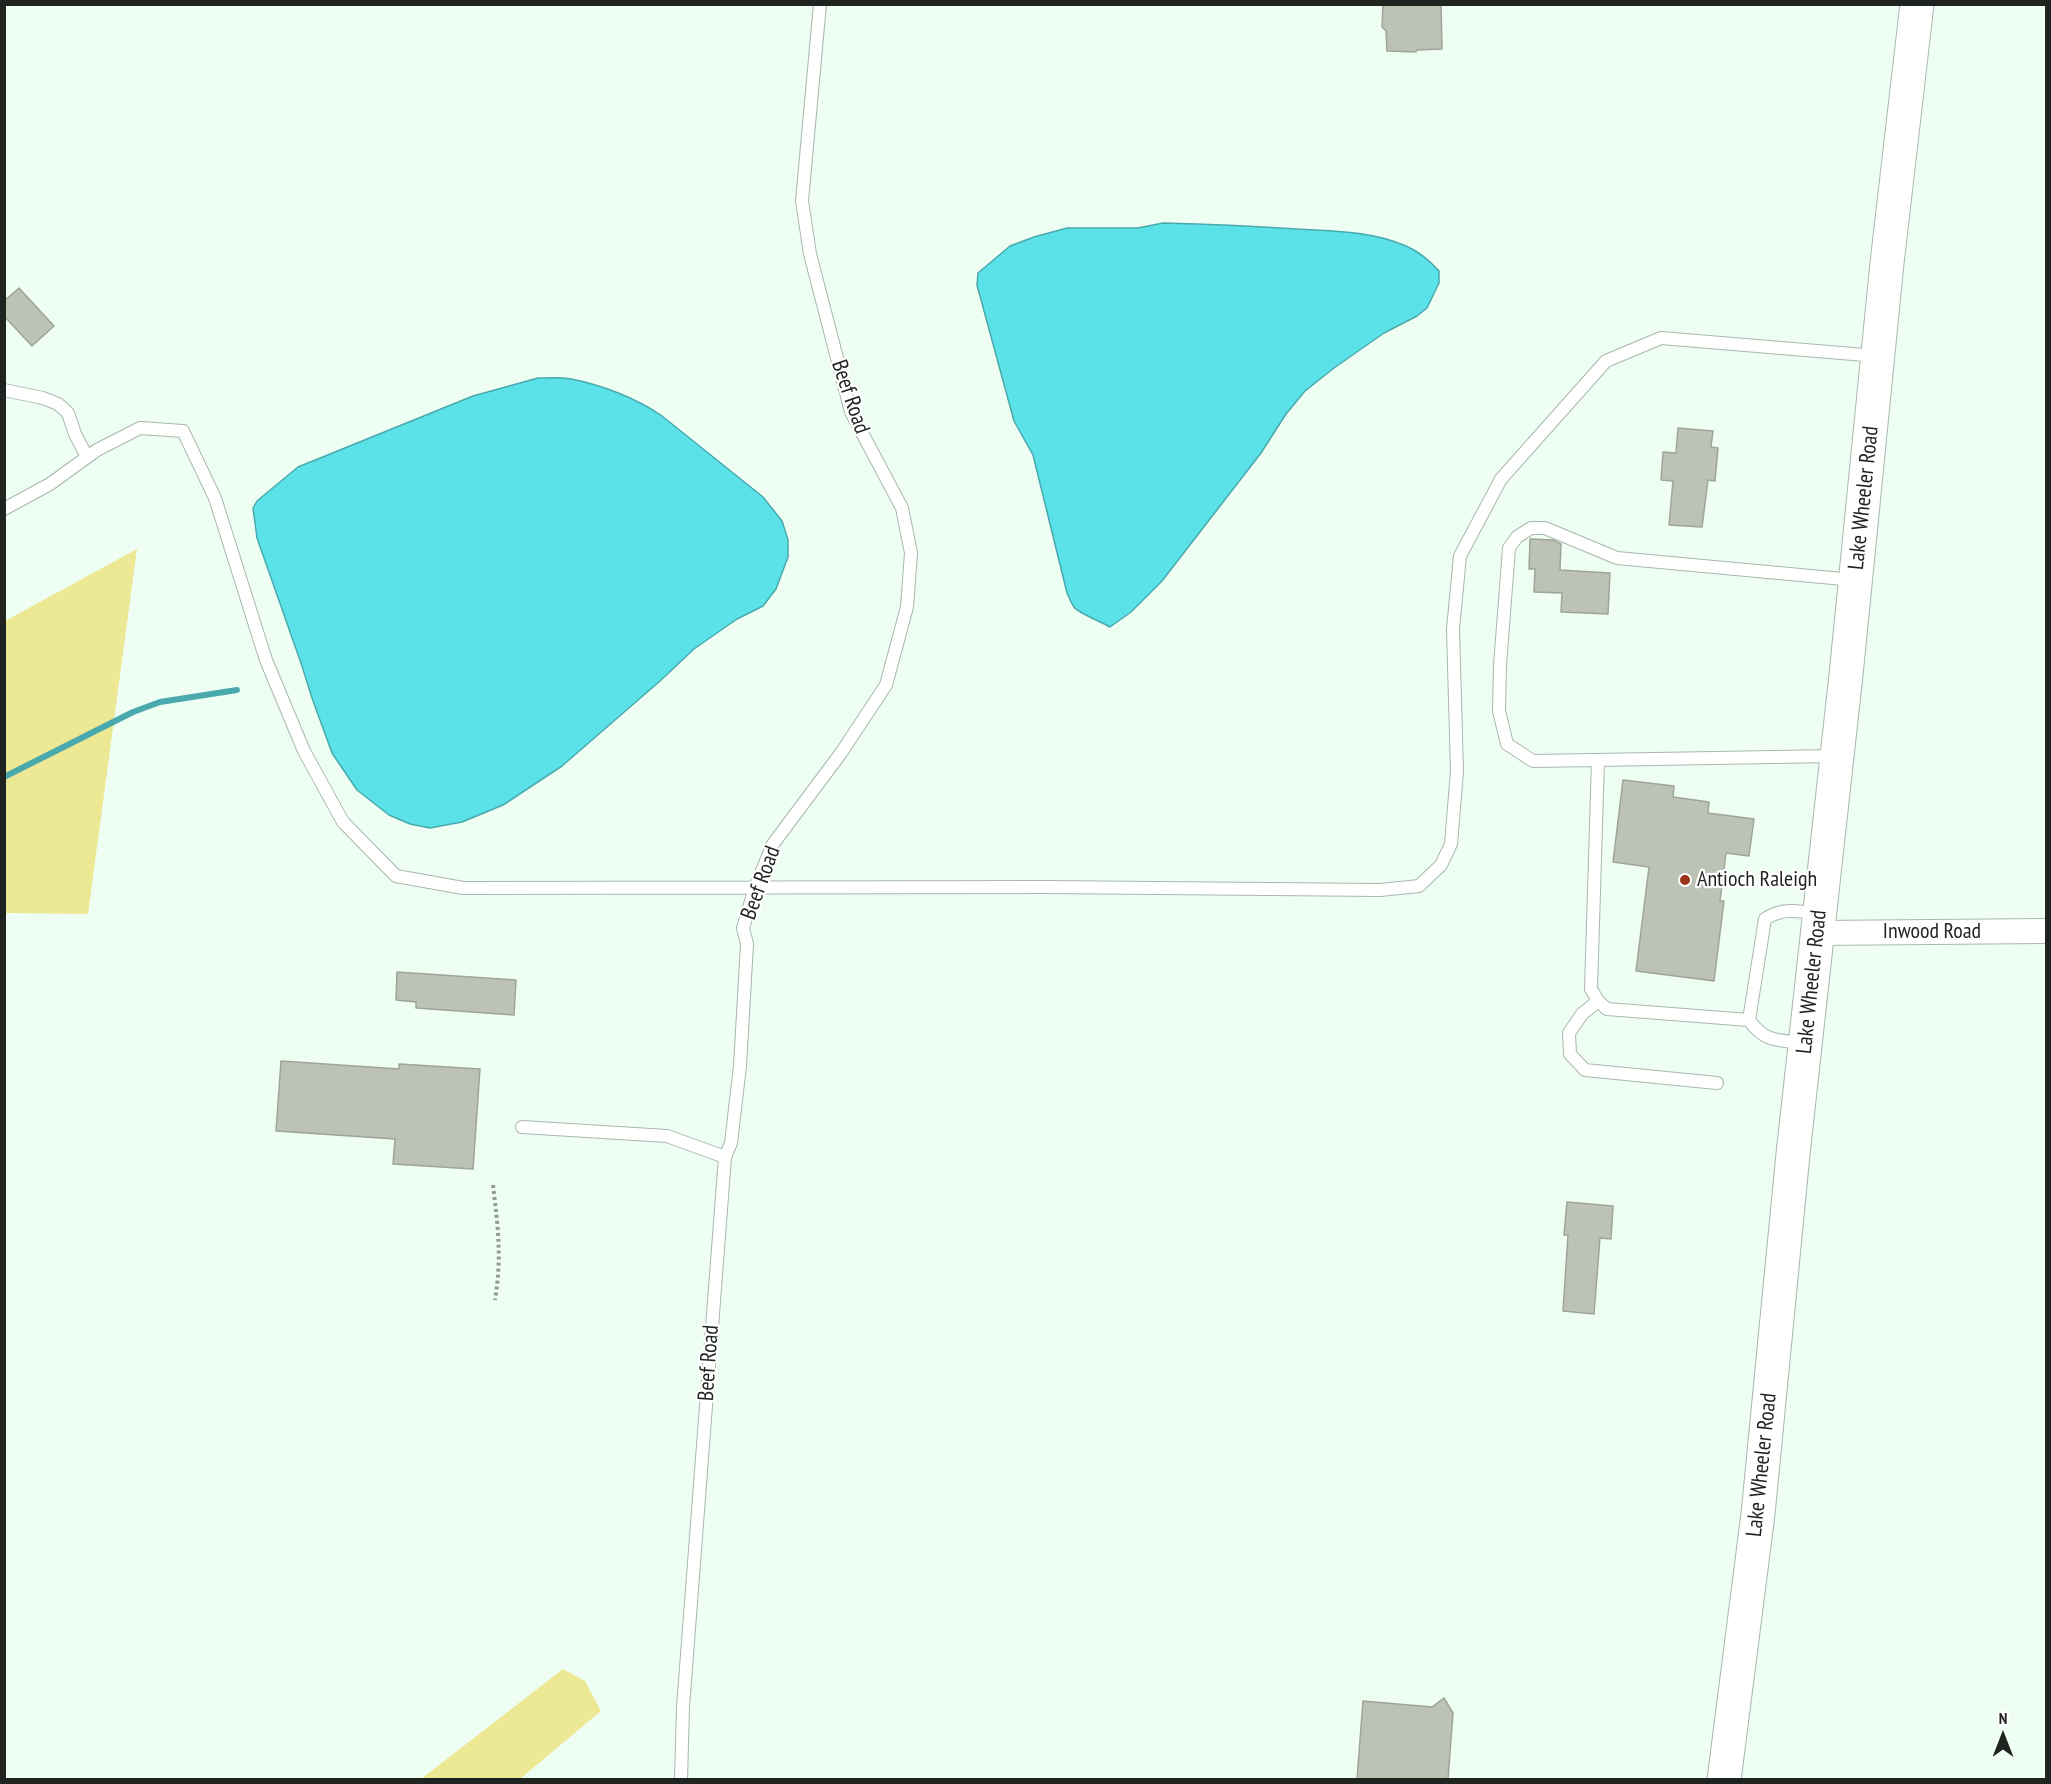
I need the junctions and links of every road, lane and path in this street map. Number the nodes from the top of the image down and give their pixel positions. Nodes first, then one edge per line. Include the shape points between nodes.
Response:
1 (820, 4) edge
2 (1917, 4) edge
3 (1878, 356) junction
4 (4, 390) edge
5 (87, 457) junction
6 (4, 508) edge
7 (1855, 580) junction
8 (1837, 756) junction
9 (1598, 760) junction
10 (755, 888) junction
11 (1818, 923) junction
12 (2046, 931) edge
13 (1598, 1001) junction
14 (1749, 1020) junction
15 (1805, 1043) junction
16 (1717, 1083) dead end
17 (522, 1127) dead end
18 (725, 1156) junction
19 (493, 1185) dead end
20 (495, 1300) dead end
21 (681, 1779) edge
22 (1724, 1779) edge

1 - 10 lane, Beef Road via 802,201 813,265 850,412 902,508 911,553 907,607 886,686 773,844
2 - 3 street, Lake Wheeler Road
3 - 7 street, Lake Wheeler Road
3 - 10 lane via 1661,338 1606,361 1501,479 1460,556 1453,629 1457,771 1450,844 1441,865 1419,886 1380,890
4 - 5 lane via 58,404 68,413
5 - 6 lane via 50,484
5 - 10 lane via 140,428 183,431 215,498 266,660 304,751 343,822 396,876 463,888
7 - 8 street, Lake Wheeler Road
7 - 9 lane via 1617,558 1545,528 1531,528 1517,537 1509,549 1500,665 1499,711 1507,744 1533,761
8 - 9 lane
8 - 11 street, Lake Wheeler Road
9 - 13 lane via 1591,989
10 - 18 lane, Beef Road via 743,928 747,944 740,1066 731,1143
11 - 12 street, Inwood Road
11 - 14 lane via 1788,910 1774,912 1765,919
11 - 15 street, Lake Wheeler Road
13 - 14 lane via 1607,1009
13 - 16 lane via 1582,1014 1569,1033 1570,1054 1585,1070
14 - 15 lane via 1767,1038
15 - 22 street, Lake Wheeler Road via 1758,1514
17 - 18 lane via 667,1136
18 - 21 lane, Beef Road via 683,1707
19 - 20 path via 500,1246

